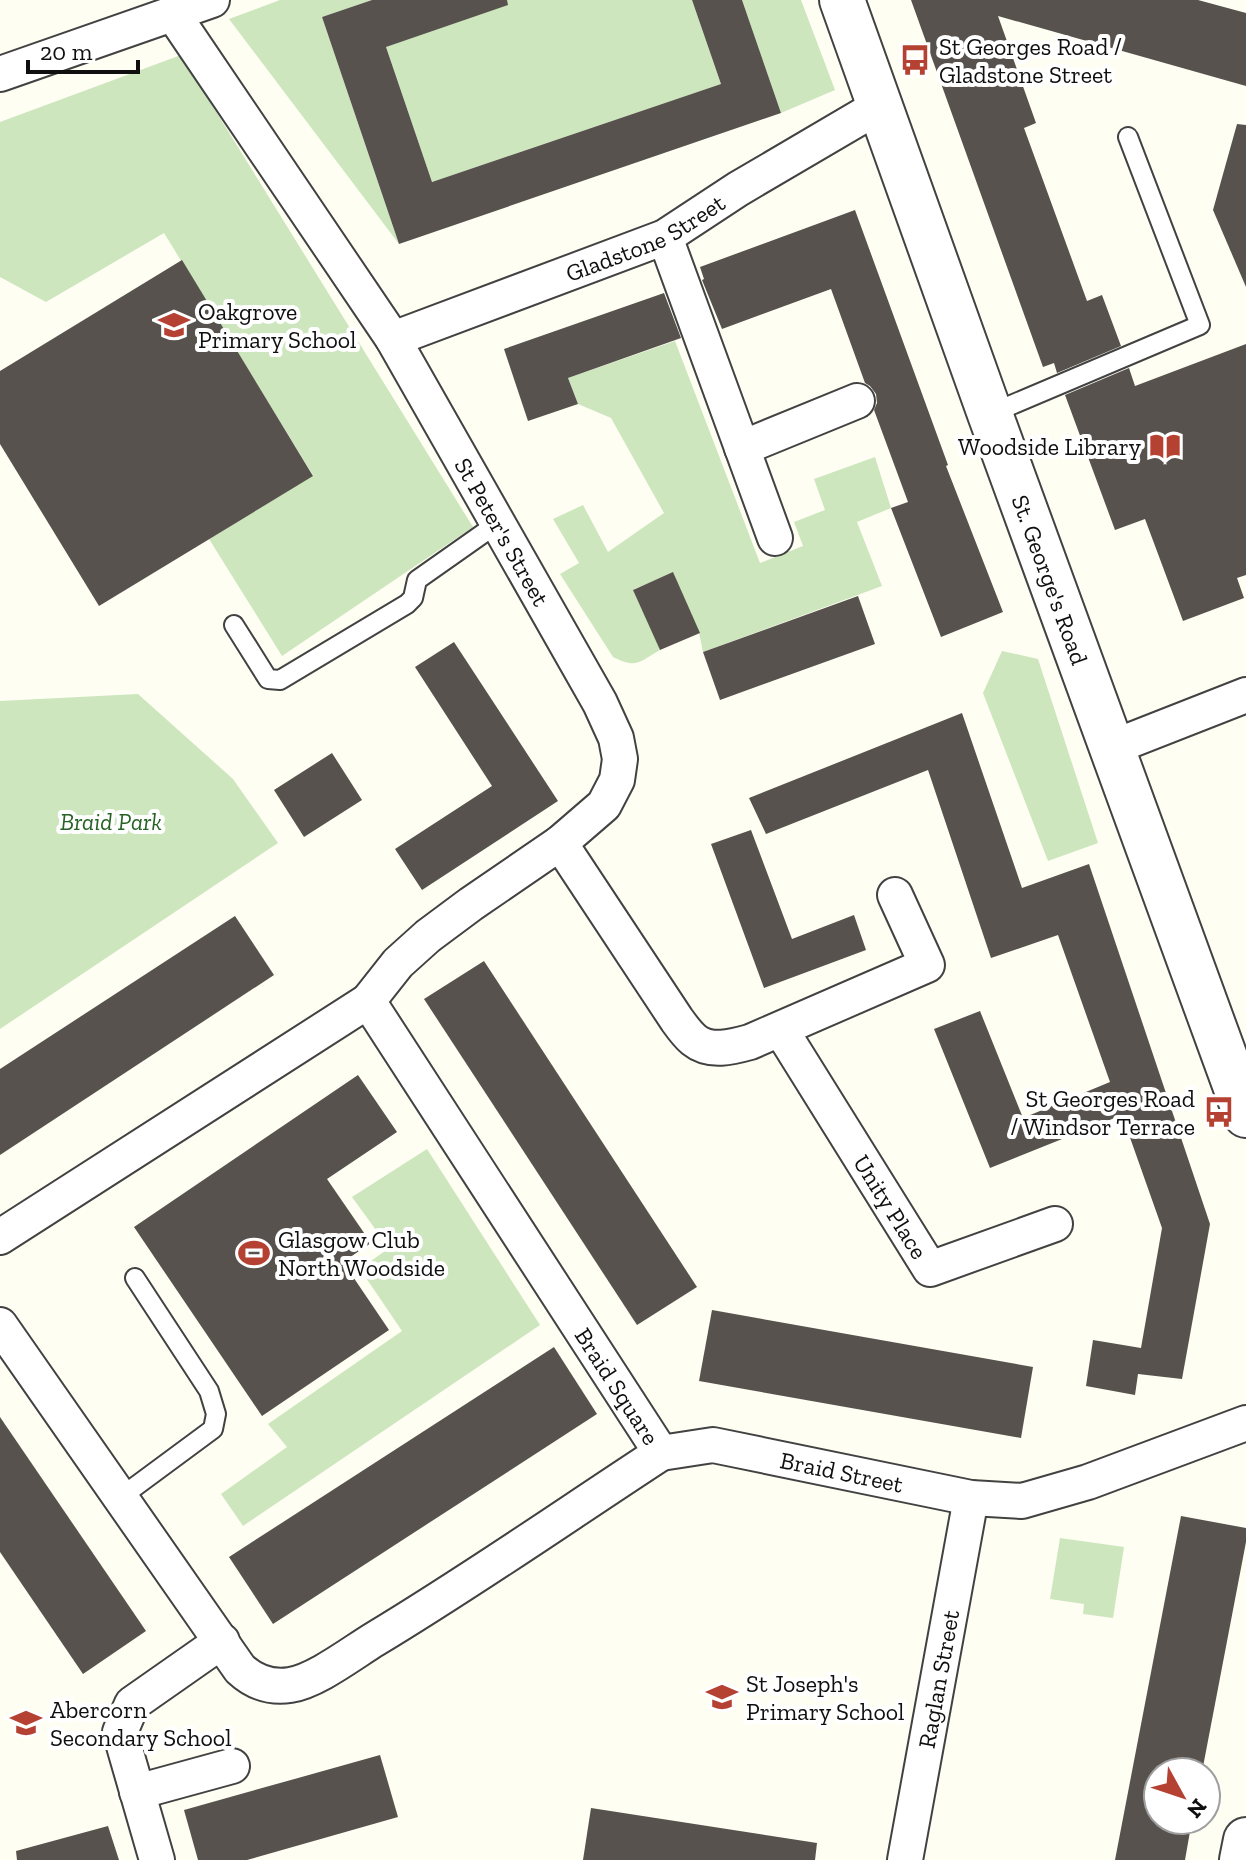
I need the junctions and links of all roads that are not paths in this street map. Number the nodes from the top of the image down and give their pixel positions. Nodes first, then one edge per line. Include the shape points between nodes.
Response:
1 (212, 0) edge
2 (842, 0) edge
3 (173, 14) junction
4 (0, 74) edge
5 (881, 105) junction
6 (1128, 137) dead end
7 (665, 237) junction
8 (393, 339) junction
9 (857, 401) dead end
10 (990, 414) junction
11 (742, 448) junction
12 (498, 523) junction
13 (775, 538) dead end
14 (234, 625) dead end
15 (1246, 695) edge
16 (1111, 748) junction
17 (560, 843) junction
18 (895, 895) dead end
19 (368, 1001) junction
20 (781, 1030) junction
21 (1246, 1115) edge
22 (1055, 1224) dead end
23 (0, 1237) edge
24 (135, 1278) dead end
25 (0, 1325) edge
26 (1246, 1423) edge
27 (661, 1453) junction
28 (121, 1497) junction
29 (971, 1498) junction
30 (222, 1641) junction
31 (232, 1766) dead end
32 (137, 1792) junction
33 (1246, 1840) edge
34 (157, 1860) edge
35 (905, 1860) edge
36 (1242, 1860) edge

1 - 3 street
2 - 5 street, St. George's Road
3 - 4 street
3 - 8 street, St Peter's Street
5 - 7 street, Gladstone Street
5 - 10 street, St. George's Road
6 - 10 lane via 1200,325
7 - 8 street, Gladstone Street
7 - 11 street
8 - 12 street, St Peter's Street
9 - 11 street
10 - 16 street, St. George's Road
11 - 13 street
12 - 14 lane via 417,580 407,604 280,680 268,679
12 - 17 street, St Peter's Street via 616,738 617,780 604,805
15 - 16 street
16 - 21 street, St. George's Road
17 - 19 street, St Peter's Street via 428,936
17 - 20 street via 695,1041 713,1049 734,1047
18 - 20 street via 927,965
19 - 23 street
19 - 27 street, Braid Square
20 - 22 street, Unity Place via 930,1269
24 - 28 lane via 209,1391 216,1414 213,1429
25 - 28 street, Braid Square
26 - 29 street, Braid Street via 1022,1501
27 - 29 street, Braid Street via 713,1445
27 - 30 street, Braid Square via 308,1679 290,1685 257,1682 240,1669
28 - 30 street, Braid Square
29 - 35 street, Raglan Street
30 - 32 street via 132,1704 120,1732
31 - 32 street
32 - 34 street
33 - 36 street

